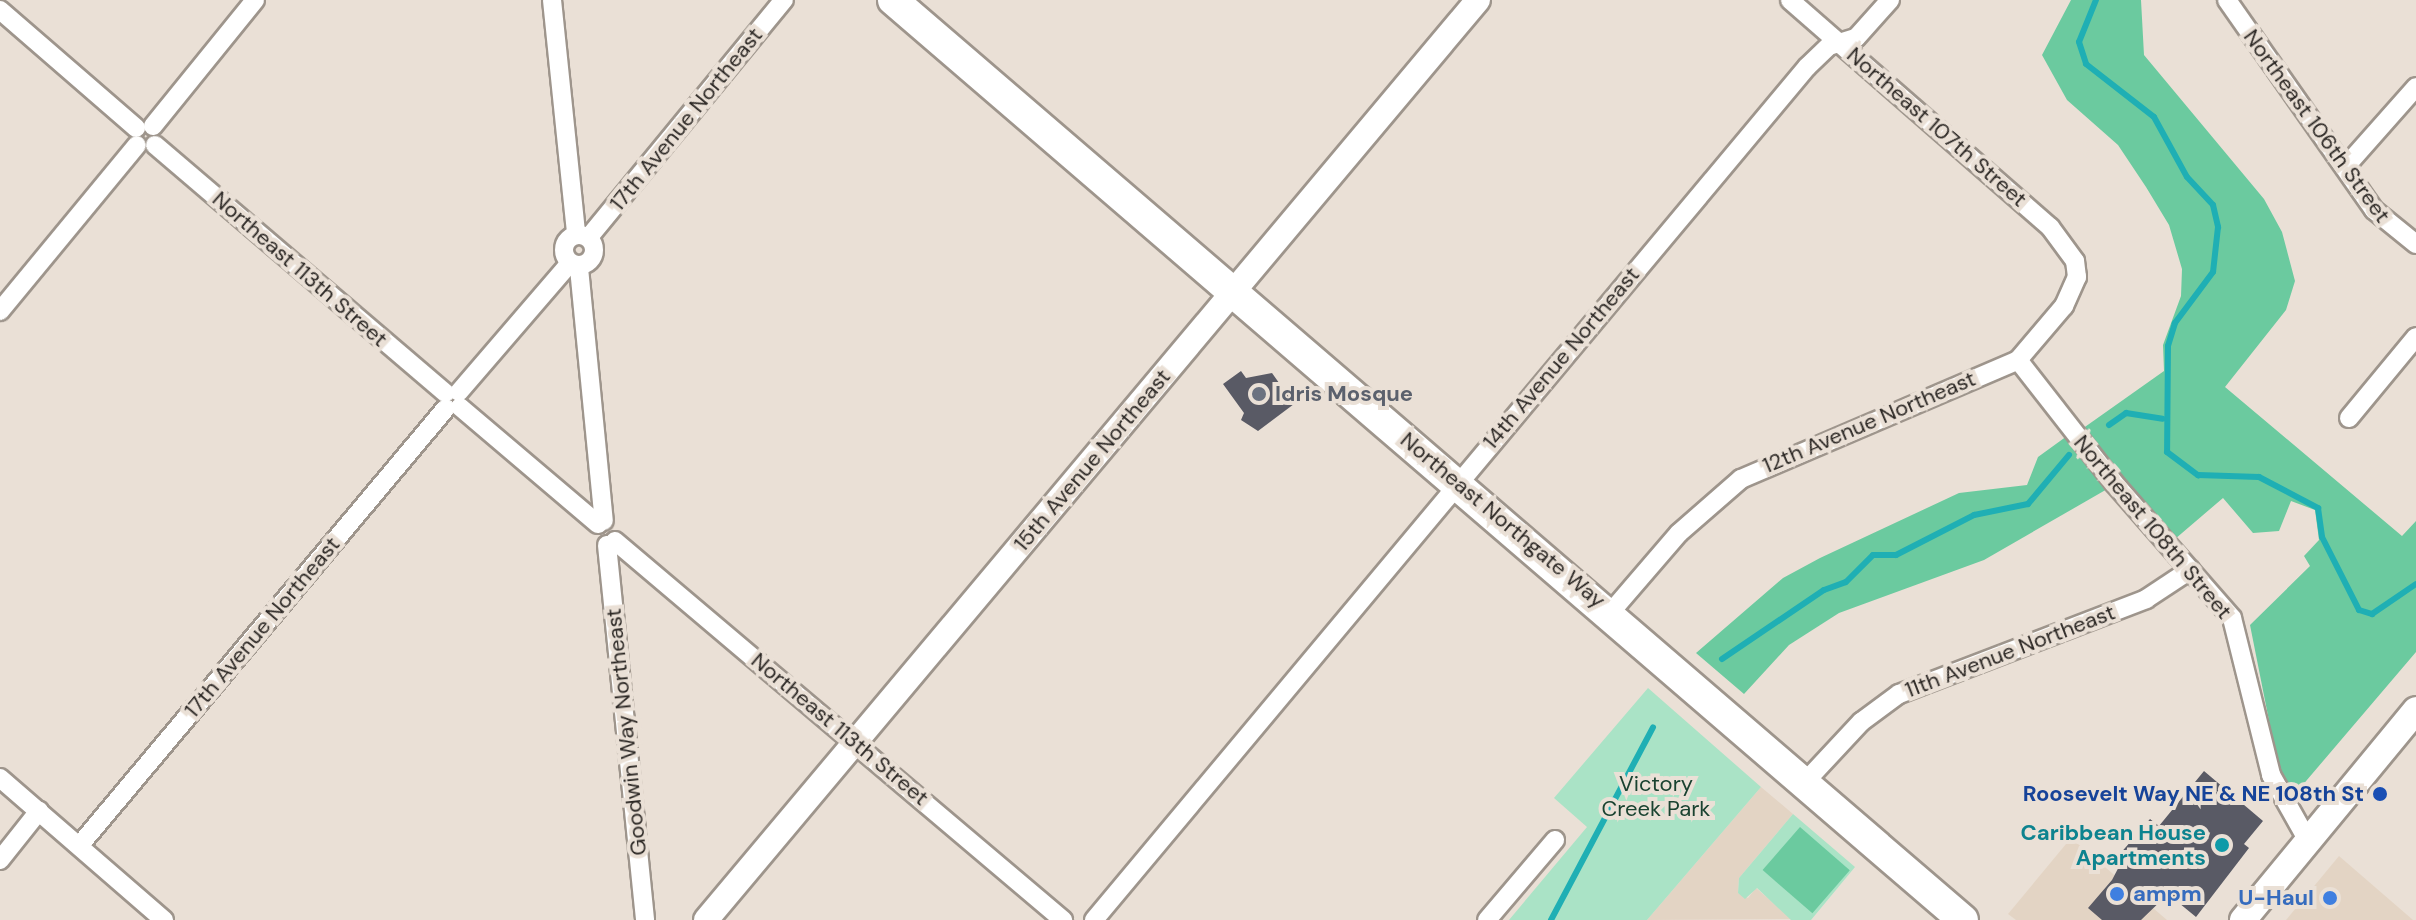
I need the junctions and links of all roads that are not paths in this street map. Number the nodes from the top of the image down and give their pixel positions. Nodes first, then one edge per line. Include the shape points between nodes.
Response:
1 (255, 0) edge
2 (552, 0) edge
3 (784, 0) edge
4 (893, 0) edge
5 (1478, 0) edge
6 (1790, 0) edge
7 (1890, 0) edge
8 (2227, 0) edge
9 (0, 10) edge
10 (1840, 43) junction
11 (2416, 87) edge
12 (145, 136) junction
13 (2347, 165) junction
14 (583, 235) junction
15 (2416, 244) edge
16 (2075, 261) joint
17 (574, 266) junction
18 (1233, 291) junction
19 (0, 311) edge
20 (2416, 337) edge
21 (2018, 360) junction
22 (453, 400) junction
23 (2349, 418) dead end
24 (1458, 481) junction
25 (601, 522) junction
26 (611, 543) junction
27 (2190, 570) junction
28 (1611, 612) junction
29 (2416, 710) edge
30 (856, 741) junction
31 (0, 778) edge
32 (1806, 781) junction
33 (39, 811) junction
34 (1555, 840) dead end
35 (2308, 841) junction
36 (79, 846) junction
37 (0, 860) edge
38 (164, 920) edge
39 (645, 920) edge
40 (706, 920) edge
41 (1063, 920) edge
42 (1094, 920) edge
43 (1487, 920) edge
44 (1963, 920) edge
45 (2243, 920) edge

1 - 12 street
2 - 14 street
3 - 14 street, 17th Avenue Northeast
4 - 18 main road, Northeast Northgate Way
5 - 18 street, 15th Avenue Northeast
6 - 10 street, Northeast 107th Street
7 - 10 street, 14th Avenue Northeast via 1856,38
8 - 13 street, Northeast 106th Street
9 - 12 street, Northeast 113th Street
10 - 16 street, Northeast 107th Street via 2032,210
10 - 24 street, 14th Avenue Northeast via 1807,67
11 - 13 street
12 - 19 street
12 - 22 street, Northeast 113th Street
13 - 15 street, Northeast 106th Street via 2374,210
14 - 17 street via 567,249
16 - 21 street, 12th Avenue Northeast via 2077,277 2068,299
17 - 22 street, 17th Avenue Northeast
17 - 25 street
18 - 24 main road, Northeast Northgate Way
18 - 30 street, 15th Avenue Northeast
20 - 23 street
21 - 27 street, Northeast 108th Street
21 - 28 street, 12th Avenue Northeast via 1756,469 1688,524
22 - 25 street, Northeast 113th Street
22 - 36 street, 17th Avenue Northeast
24 - 28 main road, Northeast Northgate Way
24 - 42 street, 14th Avenue Northeast
25 - 26 street via 614,528
26 - 30 street, Northeast 113th Street
26 - 39 street, Goodwin Way Northeast
27 - 32 street, 11th Avenue Northeast via 2146,599 1899,694 1861,722
27 - 35 street, Northeast 108th Street via 2240,633 2271,775
28 - 32 main road, Northeast Northgate Way
29 - 35 main road
30 - 40 street, 15th Avenue Northeast
30 - 41 street, Northeast 113th Street
31 - 33 street
32 - 44 main road, Northeast Northgate Way
33 - 36 street
33 - 37 street
34 - 43 street
35 - 45 main road
36 - 38 street

